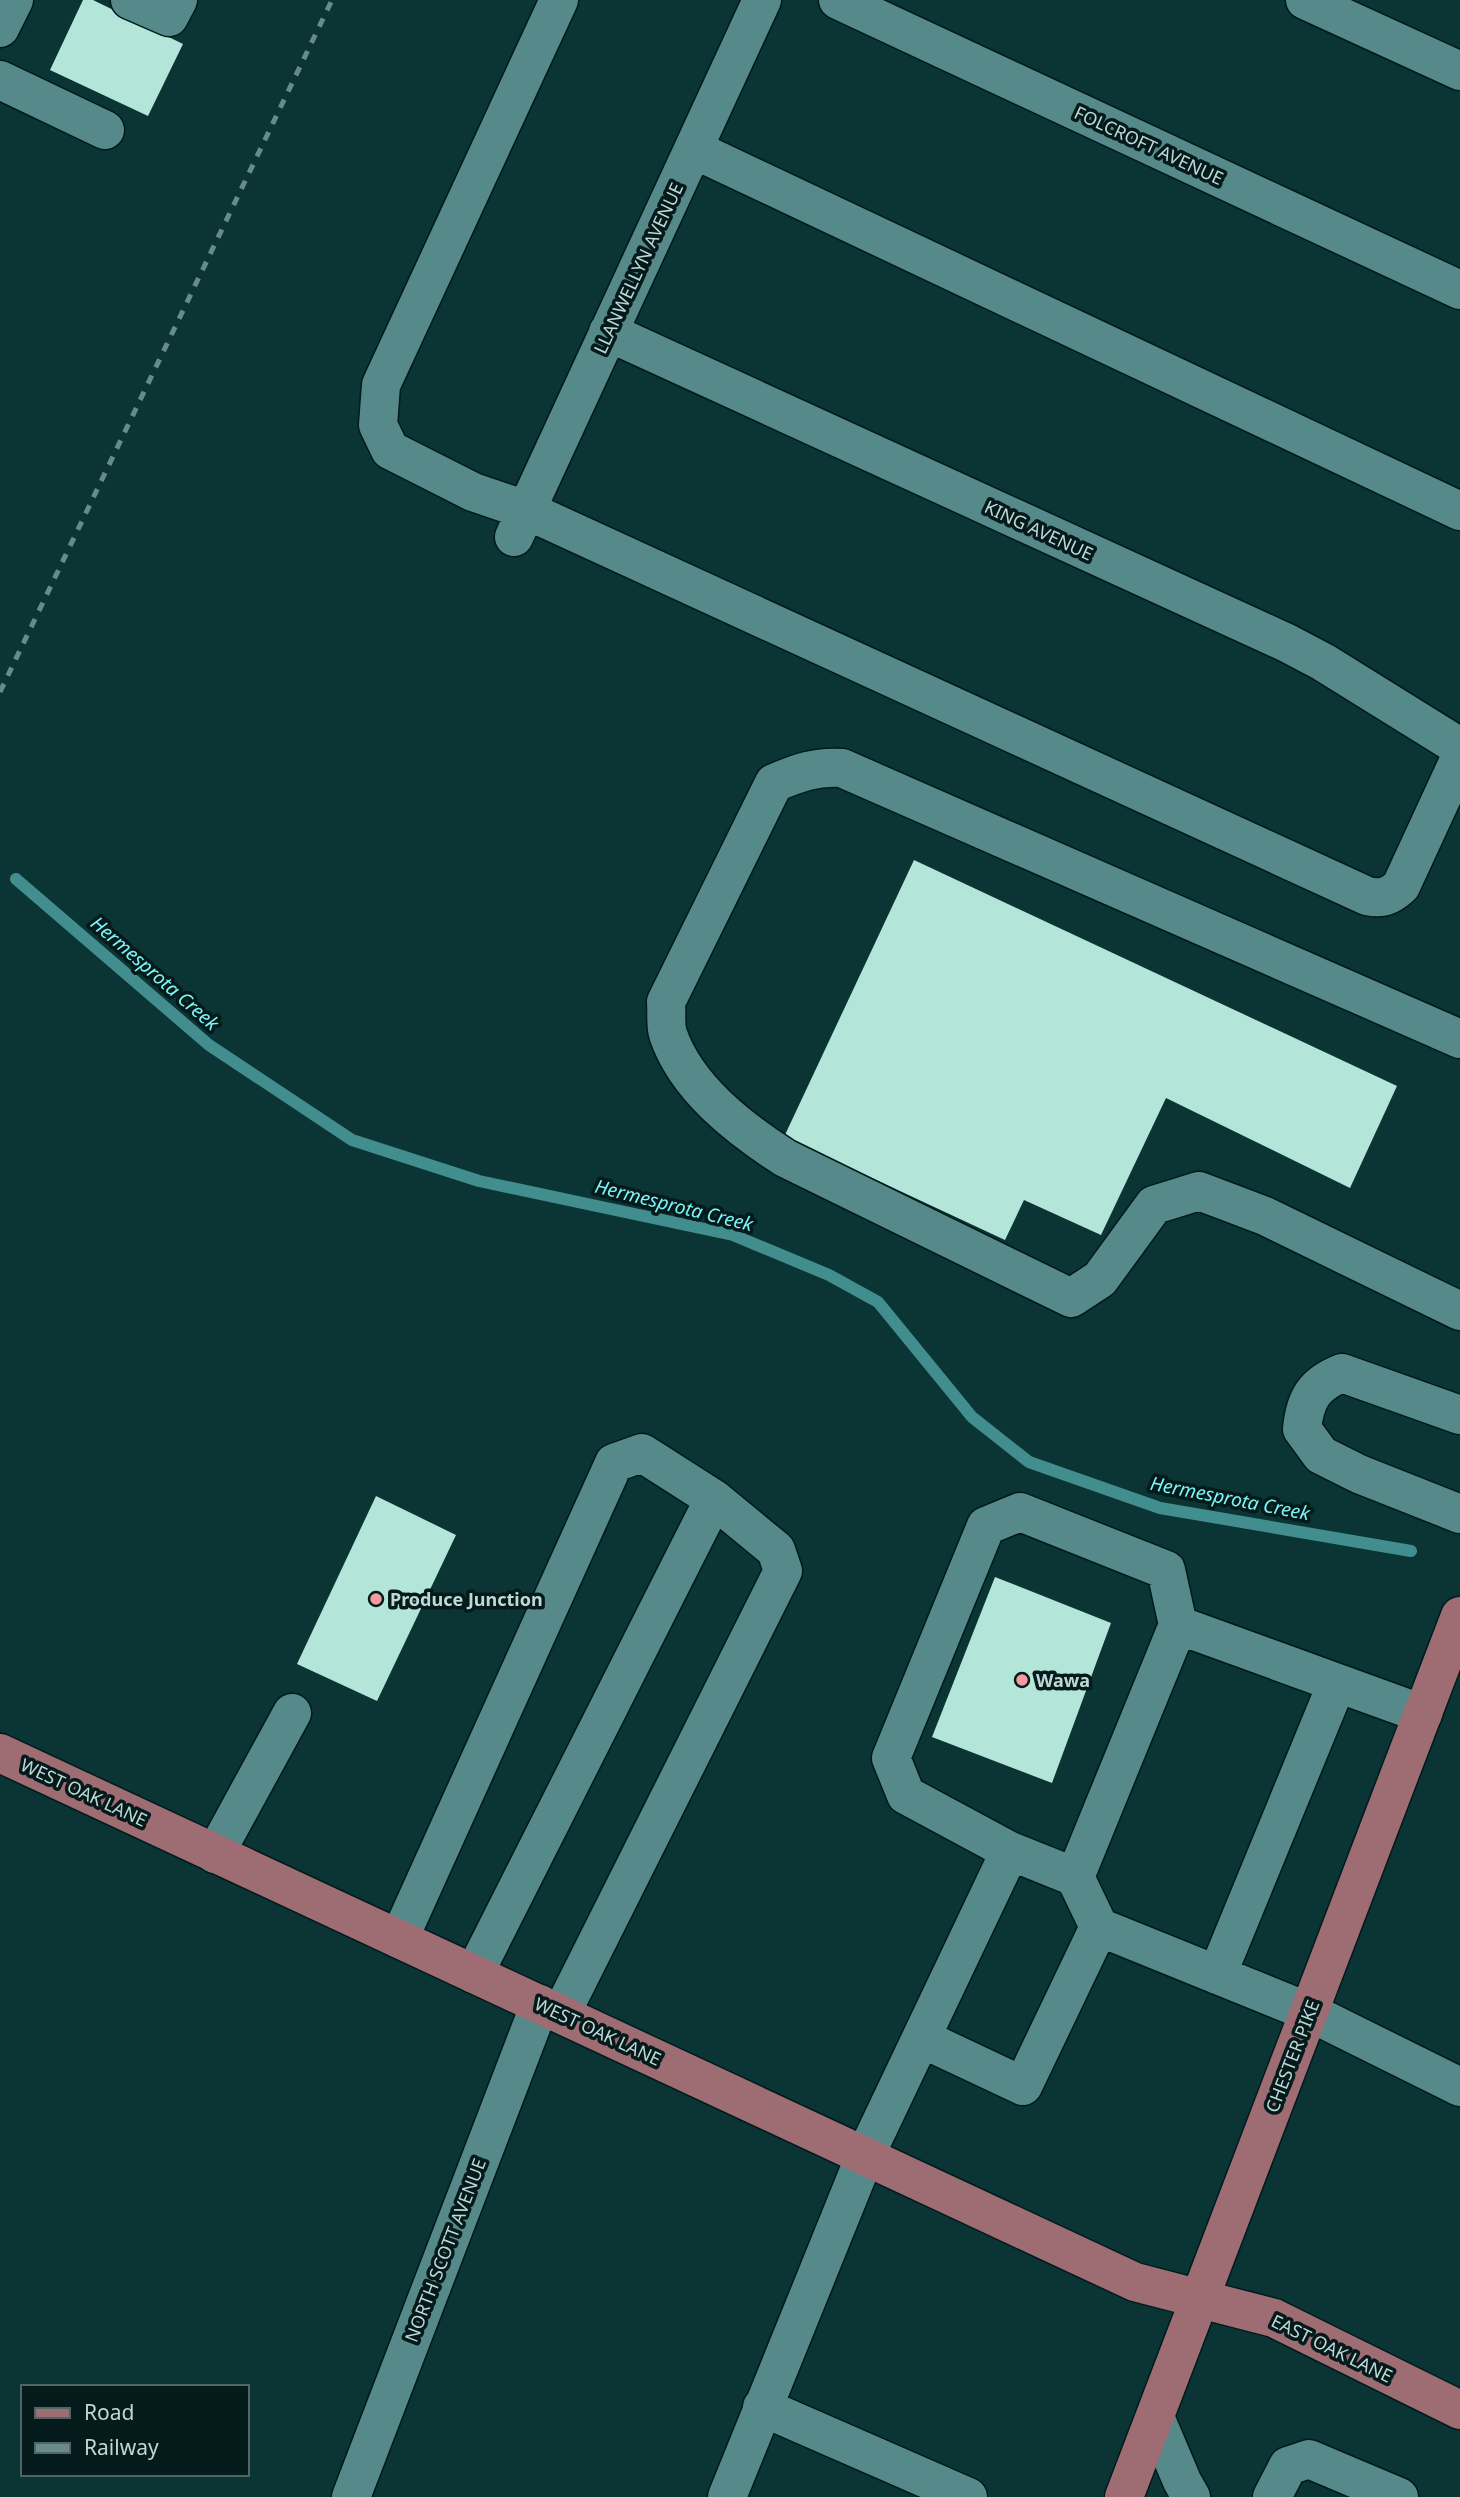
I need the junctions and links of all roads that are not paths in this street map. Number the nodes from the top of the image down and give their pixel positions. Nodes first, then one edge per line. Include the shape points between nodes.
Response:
1 (14, 0) edge
2 (130, 0) edge
3 (178, 0) edge
4 (559, 0) edge
5 (762, 0) edge
6 (838, 0) edge
7 (1306, 0) edge
8 (0, 29) edge
9 (1460, 71) edge
10 (0, 80) edge
11 (105, 130) dead end
12 (693, 149) junction
13 (1460, 290) edge
14 (608, 332) junction
15 (1460, 511) edge
16 (520, 524) junction
17 (1460, 747) edge
18 (1460, 758) edge
19 (1460, 1039) edge
20 (1460, 1311) edge
21 (1460, 1415) edge
22 (714, 1499) junction
23 (1460, 1514) edge
24 (1460, 1616) edge
25 (1178, 1625) junction
26 (1337, 1683) junction
27 (292, 1713) dead end
28 (1423, 1714) junction
29 (0, 1753) edge
30 (1010, 1851) junction
31 (215, 1854) junction
32 (1075, 1877) junction
33 (1099, 1927) junction
34 (399, 1938) junction
35 (474, 1974) junction
36 (1217, 1975) junction
37 (550, 2009) junction
38 (1309, 2012) junction
39 (921, 2038) junction
40 (1460, 2087) edge
41 (865, 2155) junction
42 (1200, 2299) junction
43 (762, 2407) junction
44 (1460, 2410) edge
45 (1155, 2417) junction
46 (963, 2496) edge
47 (351, 2497) edge
48 (727, 2497) edge
49 (1124, 2497) edge
50 (1191, 2497) edge
51 (1272, 2497) edge
52 (1399, 2497) edge

1 - 8 street
2 - 3 street via 169,17
4 - 16 street via 381,385 378,425 390,450 473,492
5 - 12 street, LLANWELLYN AVENUE
6 - 13 street, FOLCROFT AVENUE
7 - 9 street
10 - 11 street
12 - 14 street, LLANWELLYN AVENUE
12 - 15 street
14 - 16 street, LLANWELLYN AVENUE
14 - 17 street, KING AVENUE via 1287,643
16 - 18 street via 1367,896 1380,899 1401,886
19 - 20 street via 842,768 823,767 774,783 666,1002 667,1032 678,1058 749,1135 785,1158 1071,1298 1100,1279 1154,1205 1199,1191 1265,1216
21 - 23 street via 1342,1373 1323,1380 1304,1407 1302,1429 1321,1455
22 - 34 street, NORTH SCOTT AVENUE via 642,1453 614,1463
22 - 35 street
22 - 37 street, NORTH SCOTT AVENUE via 776,1550 783,1571
24 - 28 main road, CHESTER PIKE
25 - 26 street
25 - 30 street via 1166,1570 1020,1512 986,1526 891,1758 906,1796
25 - 32 street
26 - 28 street
26 - 36 street
27 - 31 street
28 - 38 main road, CHESTER PIKE
29 - 31 main road, WEST OAK LANE
30 - 32 street
30 - 39 street
31 - 34 main road, WEST OAK LANE
32 - 33 street
33 - 36 street
33 - 39 street via 1023,2086
34 - 35 main road, WEST OAK LANE
35 - 37 main road, WEST OAK LANE
36 - 38 street
37 - 41 main road, WEST OAK LANE
37 - 47 street, NORTH SCOTT AVENUE
38 - 40 street
38 - 42 main road, CHESTER PIKE
39 - 41 street
41 - 42 main road, WEST OAK LANE via 1135,2282
41 - 43 street
42 - 44 main road, EAST OAK LANE via 1274,2318
42 - 45 main road, CHESTER PIKE
43 - 46 street
43 - 48 street
45 - 49 main road, CHESTER PIKE
45 - 50 street
51 - 52 street via 1288,2466 1309,2459

